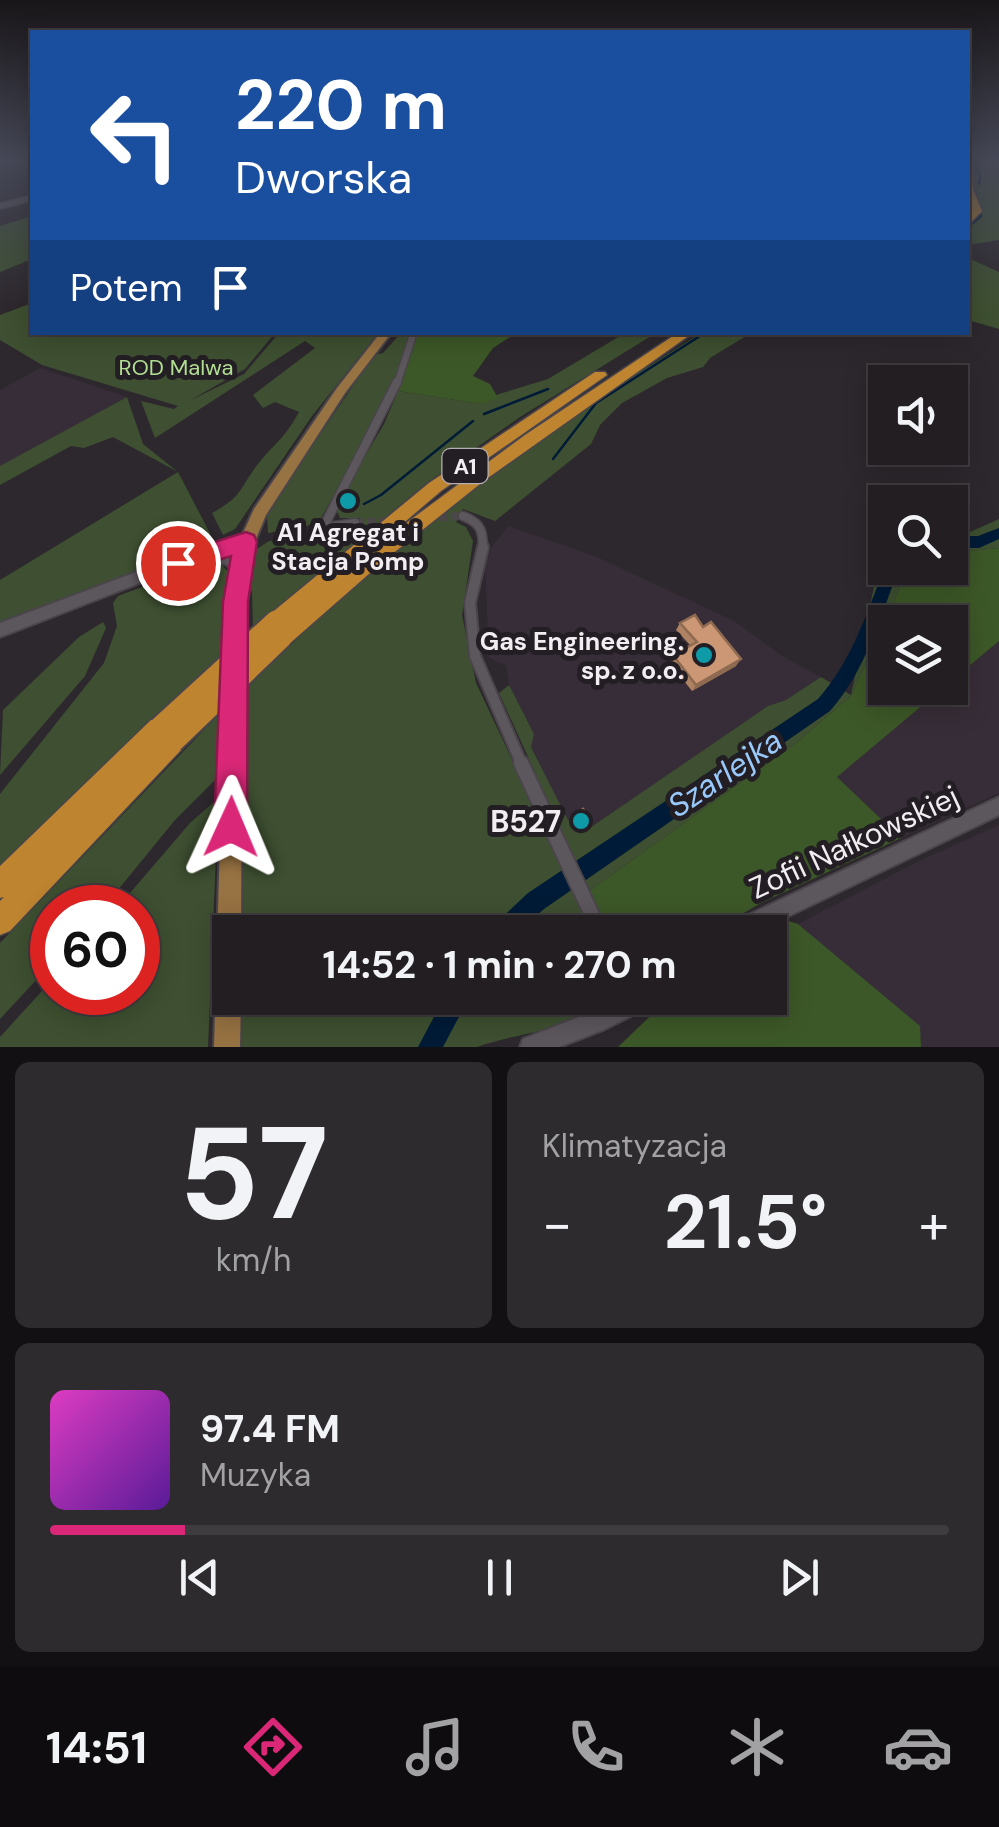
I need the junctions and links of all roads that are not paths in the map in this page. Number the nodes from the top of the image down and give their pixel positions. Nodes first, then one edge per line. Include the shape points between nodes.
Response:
1 (385, 335) edge
2 (413, 335) edge
3 (664, 335) edge
4 (683, 335) edge
5 (463, 516) dead end
6 (355, 523) tunnel mouth
7 (329, 527) joint
8 (246, 542) junction
9 (178, 563) junction
10 (239, 566) junction
11 (279, 629) junction
12 (0, 630) edge
13 (166, 735) junction
14 (999, 806) edge
15 (0, 885) edge
16 (592, 915) edge
17 (768, 915) edge
18 (0, 921) edge
19 (601, 1015) edge
20 (226, 1047) edge
21 (531, 1047) edge

1 - 8 main road via 278,482
2 - 7 street via 394,396 329,512
3 - 11 highway, A1 via 435,487
4 - 11 highway, A1 via 454,492
5 - 16 street via 483,530 470,603 475,656
6 - 7 street
8 - 9 street
8 - 10 main road
9 - 10 street via 217,557
9 - 12 street
10 - 20 main road
11 - 13 highway, A1, bridge
13 - 15 highway, A1
13 - 18 highway, A1
14 - 17 street, Zofii Nałkowskiej
19 - 21 street

